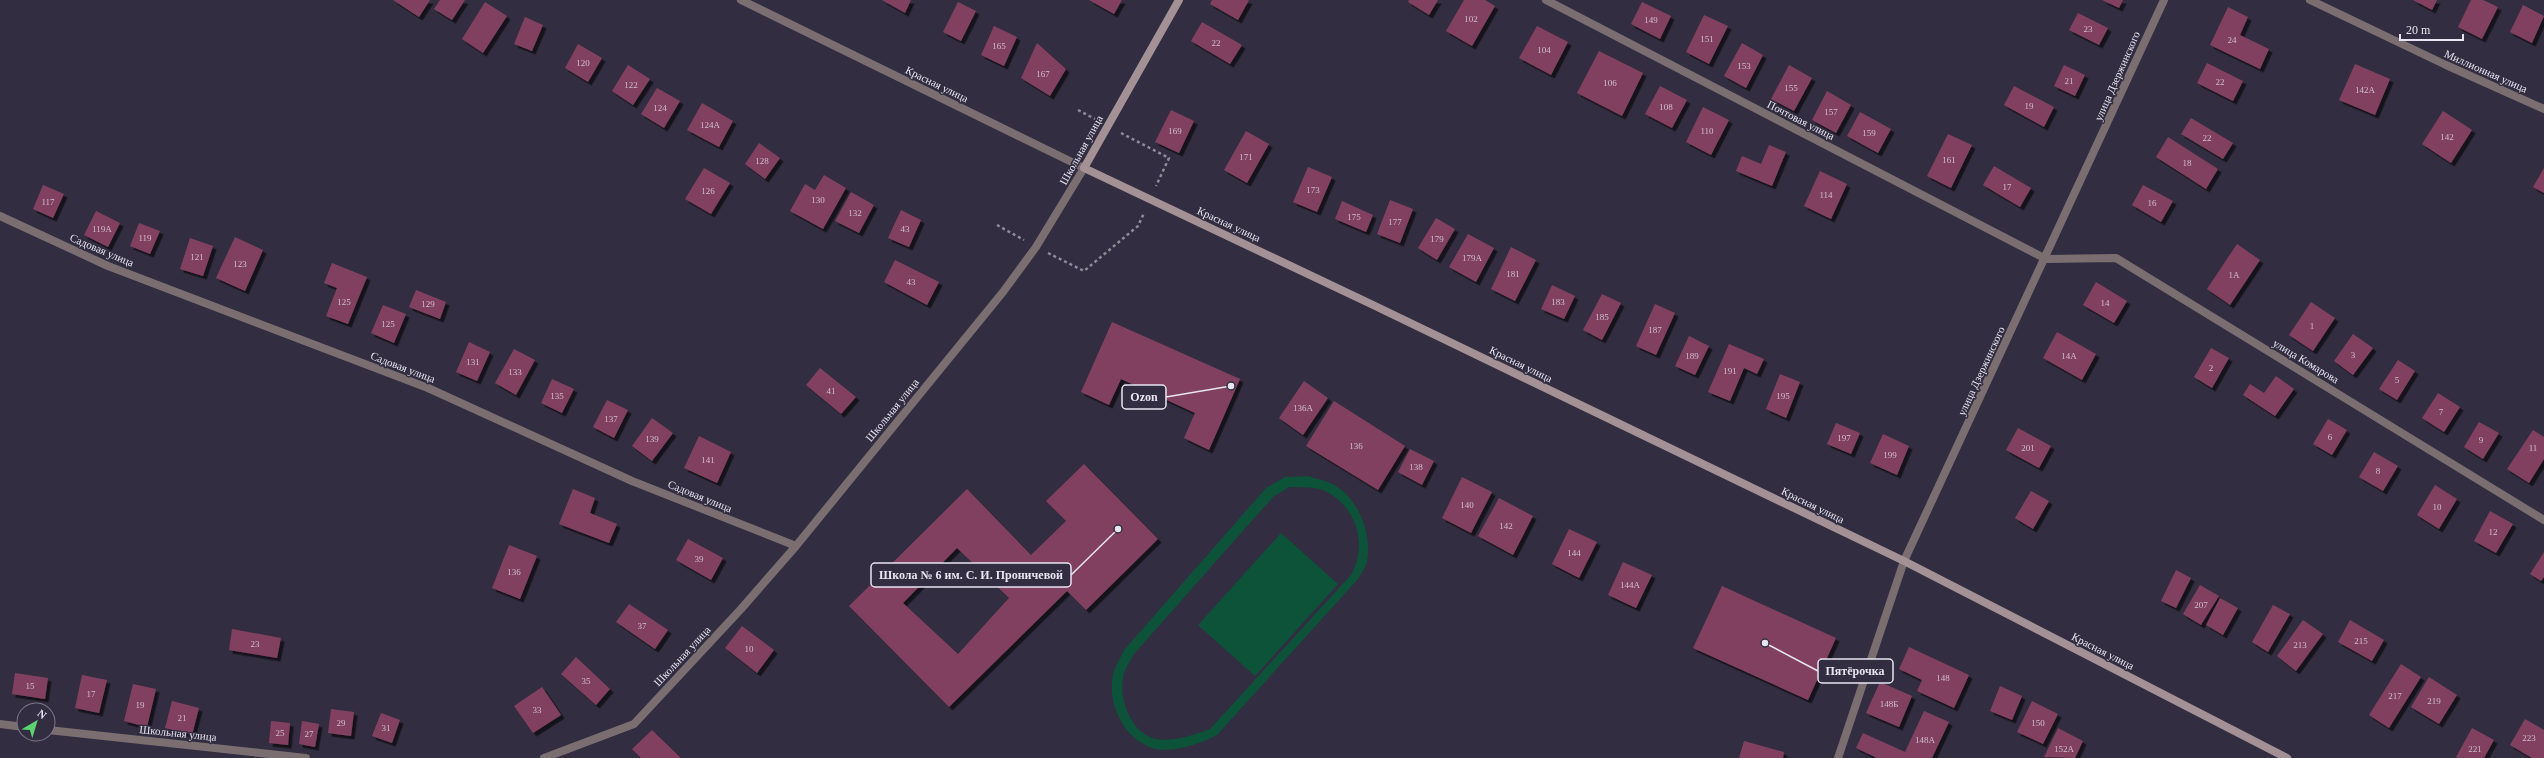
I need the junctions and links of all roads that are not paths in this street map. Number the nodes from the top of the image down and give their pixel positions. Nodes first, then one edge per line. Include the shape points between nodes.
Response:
1 (741, 0) edge
2 (1179, 0) edge
3 (1546, 0) edge
4 (2164, 0) edge
5 (2310, 0) edge
6 (2544, 109) edge
7 (1084, 168) junction
8 (0, 216) edge
9 (2046, 259) junction
10 (2544, 520) edge
11 (796, 546) junction
12 (1904, 561) junction
13 (0, 724) edge
14 (16, 726) edge
15 (56, 731) edge
16 (306, 758) edge
17 (544, 758) edge
18 (1838, 758) edge
19 (2287, 758) edge

1 - 7 street, Красная улица
2 - 7 main road, Школьная улица
3 - 9 street, Почтовая улица
4 - 9 street, улица Дзержинского
5 - 6 street, Миллионная улица
7 - 11 street, Школьная улица via 1036,246 1003,292
7 - 12 main road, Красная улица
8 - 11 street, Садовая улица via 108,266 428,388 632,481
9 - 10 street, улица Комарова via 2116,258
9 - 12 street, улица Дзержинского
11 - 17 street, Школьная улица via 634,724
12 - 18 street, улица Дзержинского
12 - 19 main road, Красная улица
13 - 14 street
15 - 16 street, Школьная улица

